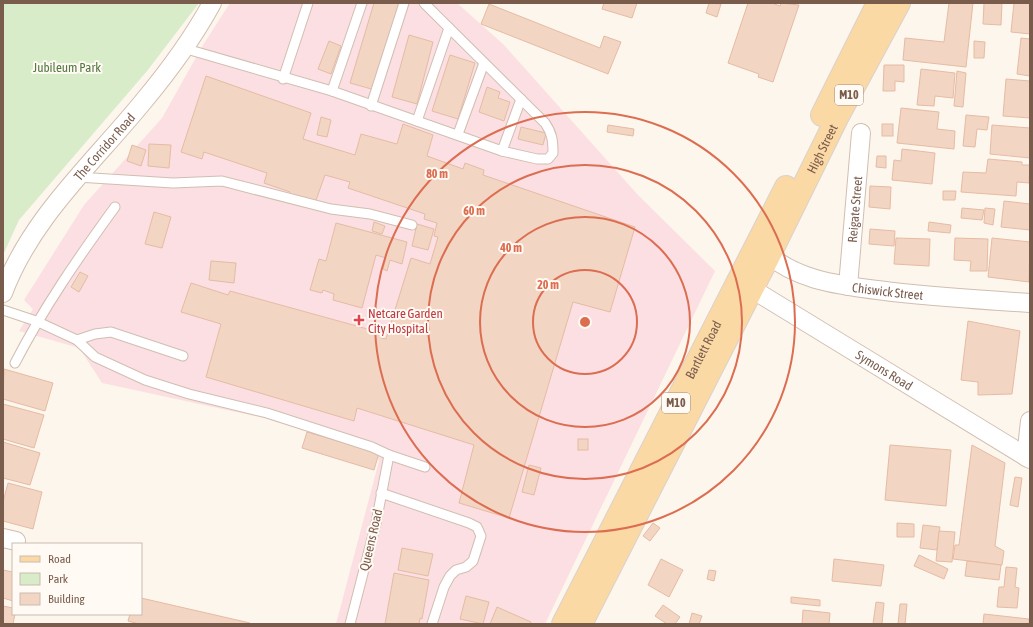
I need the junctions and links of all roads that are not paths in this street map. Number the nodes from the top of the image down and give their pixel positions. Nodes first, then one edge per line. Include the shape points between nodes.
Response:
1 (212, 3) edge
2 (308, 3) edge
3 (362, 3) edge
4 (404, 3) edge
5 (424, 3) edge
6 (883, 6) edge
7 (449, 28) junction
8 (183, 48) junction
9 (484, 63) junction
10 (284, 79) junction
11 (332, 91) junction
12 (521, 99) junction
13 (371, 106) junction
14 (417, 120) junction
15 (861, 133) dead end
16 (458, 134) junction
17 (502, 151) junction
18 (77, 177) junction
19 (795, 185) joint
20 (115, 207) dead end
21 (412, 225) dead end
22 (763, 250) junction
23 (745, 284) junction
24 (848, 286) junction
25 (3, 293) edge
26 (1030, 303) edge
27 (3, 310) edge
28 (36, 321) junction
29 (77, 340) junction
30 (183, 356) dead end
31 (15, 363) dead end
32 (1030, 421) edge
33 (389, 455) junction
34 (1028, 458) edge
35 (425, 466) dead end
36 (381, 493) junction
37 (350, 624) edge
38 (432, 624) edge
39 (563, 624) edge
40 (581, 624) edge

1 - 8 street, The Corridor Road
2 - 10 lane
3 - 11 lane
4 - 13 lane
5 - 7 lane
6 - 19 main road, High Street / M10 via 838,116
7 - 9 lane
7 - 14 lane
8 - 10 lane
8 - 18 street, The Corridor Road via 143,102
9 - 12 lane
9 - 16 lane
10 - 11 lane
11 - 13 lane
12 - 17 lane
12 - 17 lane via 550,131 553,153 548,159 537,159
13 - 14 lane
14 - 16 lane
15 - 24 street, Reigate Street
16 - 17 lane
18 - 21 lane via 173,183 222,182 331,209 370,214
18 - 25 street, The Corridor Road via 27,244 10,273
19 - 22 main road, Bartlett Road / M10
20 - 28 lane via 66,274
22 - 23 main road, Bartlett Road / M10
22 - 24 street, Chiswick Street via 810,277
23 - 34 street, Symons Road
23 - 39 main road, Bartlett Road / M10
23 - 40 main road, Bartlett Road / M10
24 - 26 street, Chiswick Street via 918,295
27 - 28 lane
28 - 29 lane
28 - 31 lane
29 - 30 lane via 111,332
29 - 33 lane via 95,357 145,380 266,413 372,447
32 - 34 street
33 - 35 lane
33 - 36 lane, Queens Road
36 - 37 lane, Queens Road via 376,524
36 - 38 lane via 478,527 481,536 473,561 466,567 456,570 444,587

